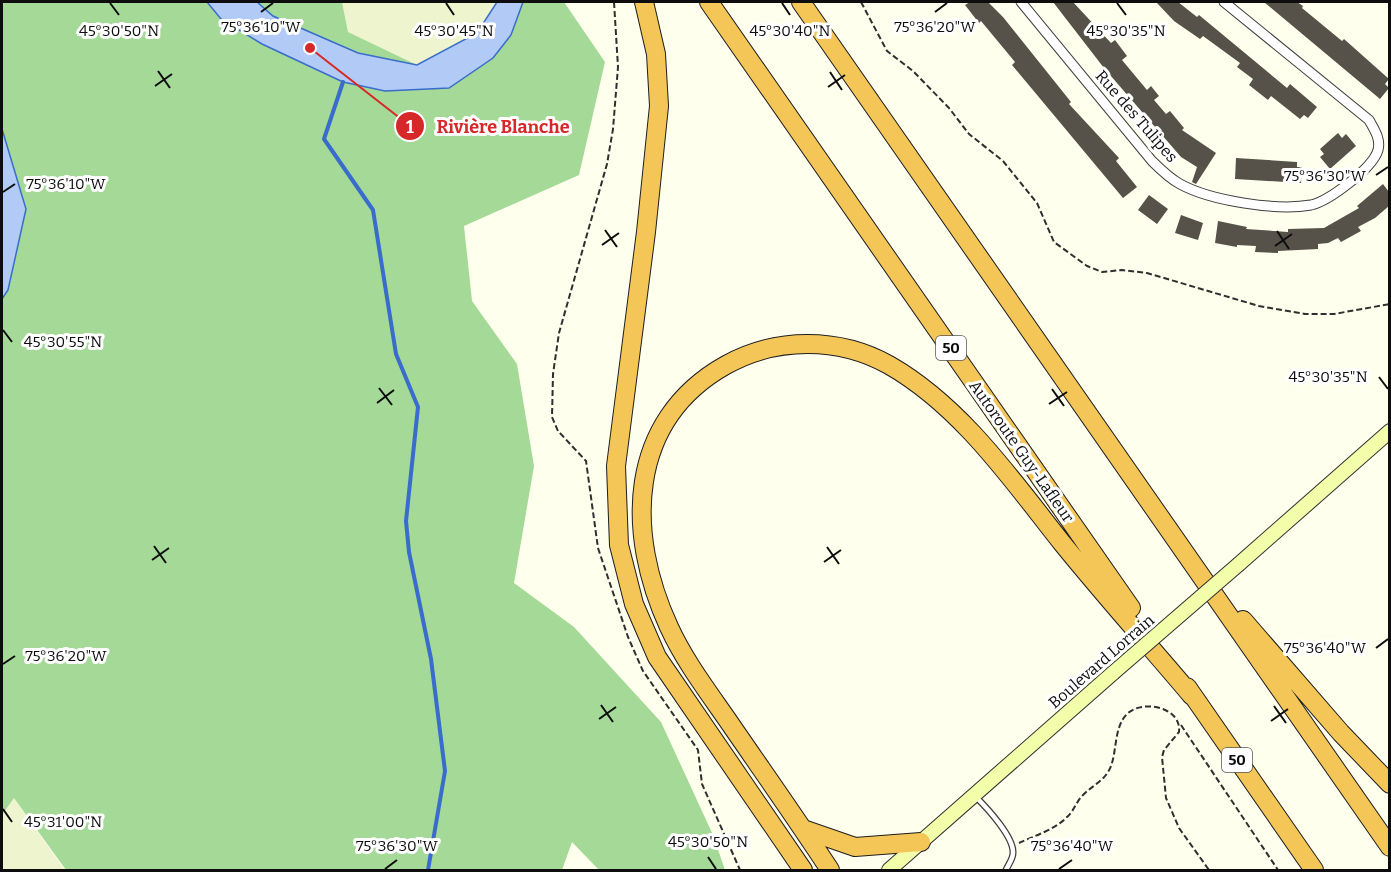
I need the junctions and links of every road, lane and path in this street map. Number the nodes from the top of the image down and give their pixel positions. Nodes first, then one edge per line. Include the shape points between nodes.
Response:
1 (644, 2) edge
2 (709, 2) edge
3 (801, 2) edge
4 (861, 2) edge
5 (1021, 2) edge
6 (1224, 2) edge
7 (1389, 304) edge
8 (1389, 431) edge
9 (1389, 439) edge
10 (1338, 480) junction
11 (1179, 546) junction
12 (1192, 696) junction
13 (1179, 723) junction
14 (1389, 784) edge
15 (975, 795) junction
16 (803, 829) junction
17 (921, 842) junction
18 (1012, 846) junction
19 (1389, 847) edge
20 (803, 870) edge
21 (830, 870) edge
22 (889, 870) edge
23 (1006, 870) edge
24 (1209, 870) edge
25 (1278, 870) edge
26 (1314, 870) edge

1 - 20 highway via 656,54 659,106 616,466 619,545 634,604 657,657
2 - 12 highway, Autoroute Guy-Lafleur / 50
3 - 11 highway
4 - 7 path via 887,51 950,108 969,134 1003,161 1037,203 1054,242 1087,266 1102,272 1147,273 1305,315
5 - 6 street, Rue des Tulipes via 1152,161 1171,178 1204,194 1232,200 1287,206 1320,202 1369,164 1378,150 1377,134 1369,120
8 - 10 main road, Boulevard Lorrain
9 - 10 main road, Boulevard Lorrain
10 - 15 main road, Boulevard Lorrain, bridge
11 - 14 highway
11 - 19 highway
12 - 16 highway via 1000,466 962,424 919,386 880,360 847,348 805,344 758,351 708,377 669,417 645,467 641,526 650,574 674,638
12 - 26 highway, Autoroute Guy-Lafleur / 50
13 - 18 path via 1163,709 1144,707 1129,712 1121,724 1104,778 1077,801 1066,819
13 - 24 path via 1179,732 1162,757 1166,798 1179,828
13 - 25 path
15 - 17 main road, Boulevard Lorrain
15 - 18 lane
16 - 17 highway via 855,847
16 - 21 highway
17 - 22 main road, Boulevard Lorrain
18 - 23 lane

